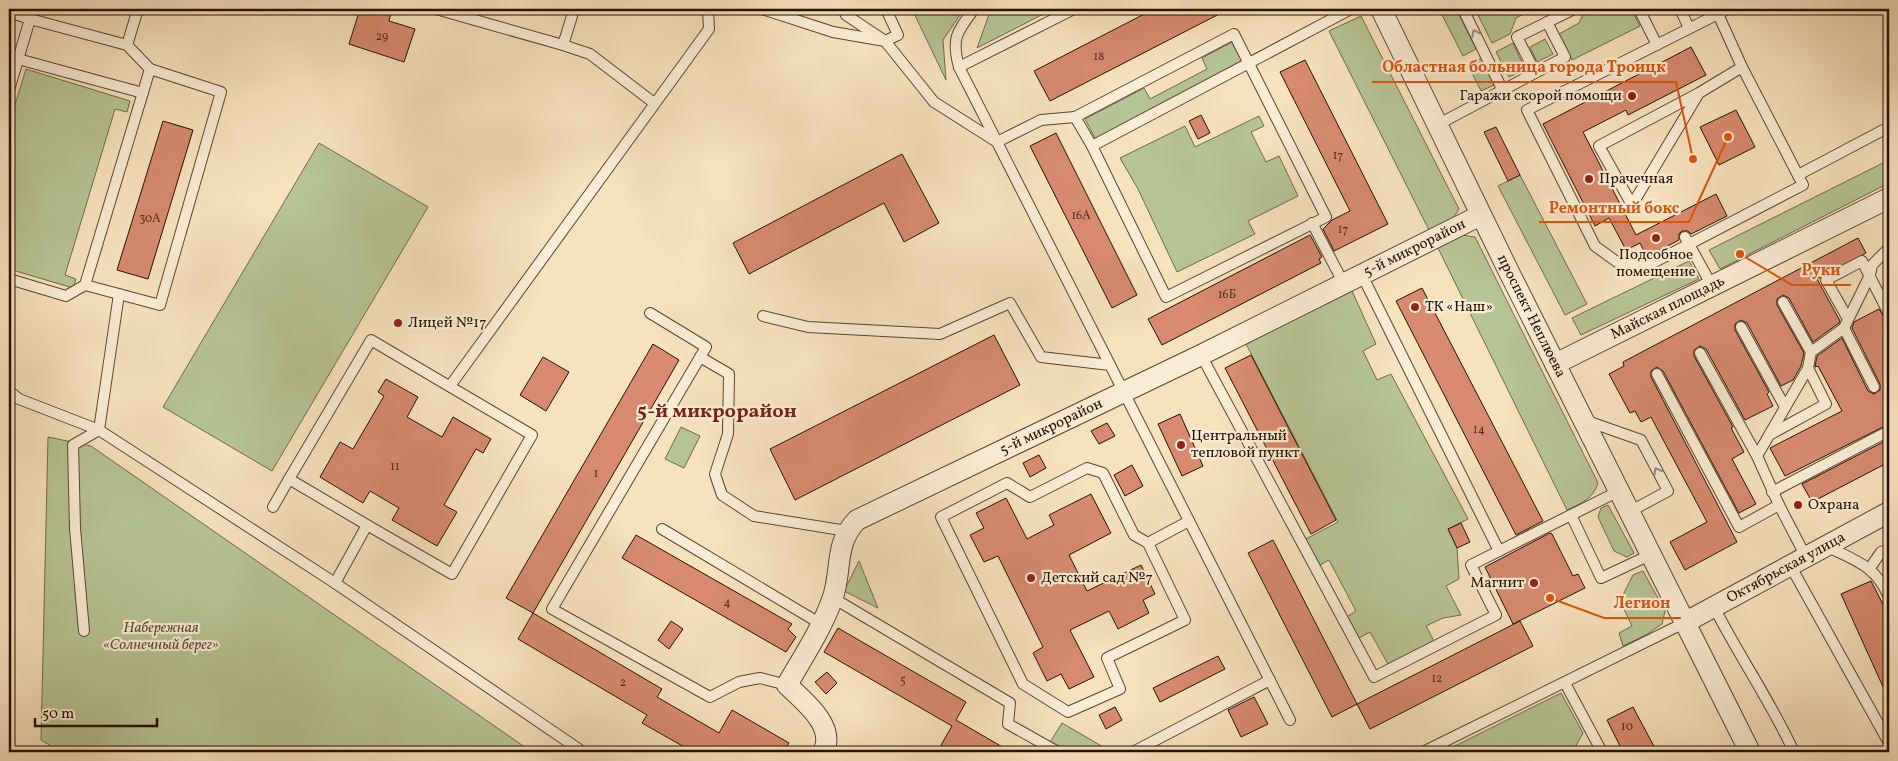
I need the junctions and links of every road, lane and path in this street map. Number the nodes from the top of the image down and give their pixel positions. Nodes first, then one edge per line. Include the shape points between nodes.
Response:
1 (138, 9) edge
2 (436, 9) edge
3 (708, 9) edge
4 (762, 9) edge
5 (843, 9) edge
6 (886, 9) edge
7 (974, 9) edge
8 (1074, 9) edge
9 (1351, 9) edge
10 (1381, 9) edge
11 (1463, 9) edge
12 (1574, 9) edge
13 (1639, 9) edge
14 (1680, 9) edge
15 (1728, 9) edge
16 (9, 12) edge
17 (1718, 14) junction
18 (572, 16) dead end
19 (30, 19) junction
20 (1547, 22) junction
21 (1689, 28) junction
22 (885, 41) junction
23 (127, 45) junction
24 (563, 45) junction
25 (1657, 45) junction
26 (18, 59) junction
27 (1250, 63) junction
28 (959, 67) junction
29 (1742, 67) junction
30 (150, 69) junction
31 (1535, 72) junction
32 (1502, 89) junction
33 (9, 90) edge
34 (142, 93) junction
35 (1699, 93) junction
36 (654, 103) junction
37 (1075, 117) junction
38 (1437, 125) junction
39 (1889, 127) edge
40 (997, 142) junction
41 (1092, 146) junction
42 (1798, 175) junction
43 (1888, 201) edge
44 (1481, 215) junction
45 (1312, 223) junction
46 (1687, 241) junction
47 (1889, 248) edge
48 (1362, 275) junction
49 (1870, 275) junction
50 (9, 279) edge
51 (1344, 284) junction
52 (85, 286) junction
53 (1712, 286) junction
54 (119, 294) junction
55 (1783, 302) dead end
56 (650, 314) dead end
57 (1889, 314) edge
58 (763, 316) dead end
59 (1846, 324) junction
60 (1741, 327) dead end
61 (1700, 352) dead end
62 (1811, 352) junction
63 (1201, 355) junction
64 (700, 357) junction
65 (1555, 364) junction
66 (1110, 365) junction
67 (1808, 368) junction
68 (1657, 374) dead end
69 (450, 386) junction
70 (1874, 387) dead end
71 (9, 391) edge
72 (1123, 392) junction
73 (1785, 407) junction
74 (1583, 420) junction
75 (99, 430) junction
76 (1889, 431) edge
77 (1768, 435) junction
78 (1757, 456) junction
79 (289, 479) junction
80 (1619, 492) junction
81 (1772, 492) junction
82 (1779, 505) junction
83 (273, 508) dead end
84 (1629, 512) junction
85 (1889, 512) edge
86 (1571, 515) junction
87 (1189, 521) junction
88 (367, 525) junction
89 (662, 530) dead end
90 (847, 531) junction
91 (1148, 543) junction
92 (1826, 546) junction
93 (1889, 549) edge
94 (1499, 551) junction
95 (1650, 555) junction
96 (1798, 561) junction
97 (1870, 568) junction
98 (335, 583) junction
99 (1889, 597) edge
100 (833, 598) junction
101 (1714, 607) junction
102 (1684, 623) junction
103 (821, 624) junction
104 (84, 631) dead end
105 (1270, 680) junction
106 (1565, 682) junction
107 (787, 686) junction
108 (1290, 720) dead end
109 (1889, 743) edge
110 (583, 752) edge
111 (824, 752) edge
112 (1058, 752) edge
113 (1134, 752) edge
114 (1423, 752) edge
115 (1602, 752) edge
116 (1750, 752) edge
117 (1794, 752) edge

1 - 23 lane
2 - 24 lane
3 - 36 lane via 709,29
4 - 22 lane via 833,32
5 - 22 lane via 846,15
6 - 22 lane via 898,35
7 - 28 lane via 958,31 954,48
8 - 28 lane
9 - 27 lane
10 - 38 street, проспект Неплюева
32 -> 11 lane
12 - 20 lane
13 - 25 lane
14 - 21 lane
15 - 17 lane
16 - 19 lane
17 - 21 lane
17 - 29 lane
18 - 24 lane
19 - 23 lane
19 - 26 lane
20 - 31 lane via 1517,37
20 - 31 lane via 1565,57
21 - 25 lane
22 - 40 lane via 934,102
23 - 30 lane
24 - 36 lane via 590,54
25 - 46 lane via 1527,110 1595,246 1617,262 1645,267
26 - 33 lane
26 - 34 lane
27 - 37 lane via 1234,34
27 - 41 lane
27 - 45 lane via 1326,216
28 - 40 lane
29 - 35 lane
29 - 42 lane
30 - 34 lane
30 - 54 lane via 221,92 160,305
31 - 32 lane
32 - 38 lane
34 - 52 lane
35 - 35 lane via 1599,146 1632,205 1680,125
36 - 69 lane
37 - 40 lane via 1040,120
37 - 41 lane
38 - 44 street, проспект Неплюева
39 - 42 lane
40 - 66 lane
41 - 45 lane via 1166,297
42 - 46 lane via 1803,185
43 - 53 street, Майская площадь
44 - 48 street, 5-й микрорайон
44 - 65 street, проспект Неплюева
45 - 51 lane
46 - 53 lane
47 - 49 lane via 1872,265
48 - 51 street, 5-й микрорайон
48 - 94 lane
49 - 57 lane
49 - 59 lane
49 - 59 lane via 1862,261 1826,280
50 - 52 lane via 66,296
51 - 63 street, 5-й микрорайон
52 - 54 lane
53 - 65 street, Майская площадь
54 - 75 lane
55 - 62 lane
56 - 64 lane via 706,347
58 - 66 lane via 808,327 940,334 1010,303 1041,357
59 - 62 lane
59 - 70 lane
60 - 73 lane
61 - 78 lane
62 - 67 lane
63 - 72 street, 5-й микрорайон
63 - 94 lane via 1374,677 1496,615 1471,565
64 - 90 lane via 728,374 728,434 715,474 722,495 754,516
64 - 107 lane via 552,609 710,697 739,682 760,678
65 - 74 street, проспект Неплюева
66 - 72 lane
67 - 73 lane
67 - 77 lane via 1826,404
68 - 82 lane via 1739,527
69 - 79 lane via 371,340
69 - 88 lane via 532,435 452,574
71 - 75 lane via 20,399
72 - 87 lane
72 - 90 street, 5-й микрорайон via 857,520
73 - 77 lane
74 - 80 street, проспект Неплюева
84 -> 74 lane via 1668,491 1641,440
75 - 98 lane
75 - 104 lane via 73,445 75,528
76 - 81 lane
77 - 78 lane
78 - 81 lane
79 - 83 lane
79 - 88 lane
80 - 84 street, проспект Неплюева
80 - 86 lane
81 - 82 lane
82 - 96 lane
84 - 95 street, проспект Неплюева
85 - 92 street, Октябрьская улица
86 - 94 lane
86 - 95 lane via 1601,578
87 - 91 lane
87 - 105 lane
88 - 98 lane
89 - 103 lane
90 - 100 street
91 - 91 lane via 1185,620 1107,658 1120,689 1068,712 1023,684 941,517 1007,483 1030,497 1087,468 1103,473 1134,535
92 - 96 street, Октябрьская улица
92 - 97 lane
93 - 97 lane via 1881,552
95 - 102 street, проспект Неплюева
96 - 101 street, Октябрьская улица
96 - 109 lane
97 - 99 lane via 1884,584
98 - 110 lane
100 - 103 street
100 - 112 lane via 1010,703 1008,724
101 - 102 street, Октябрьская улица
101 - 117 lane
102 - 106 lane
102 - 116 street, проспект Неплюева
103 - 107 street
105 - 108 lane
105 - 113 lane
106 - 114 lane
106 - 115 lane
107 - 111 street via 817,716 826,730

